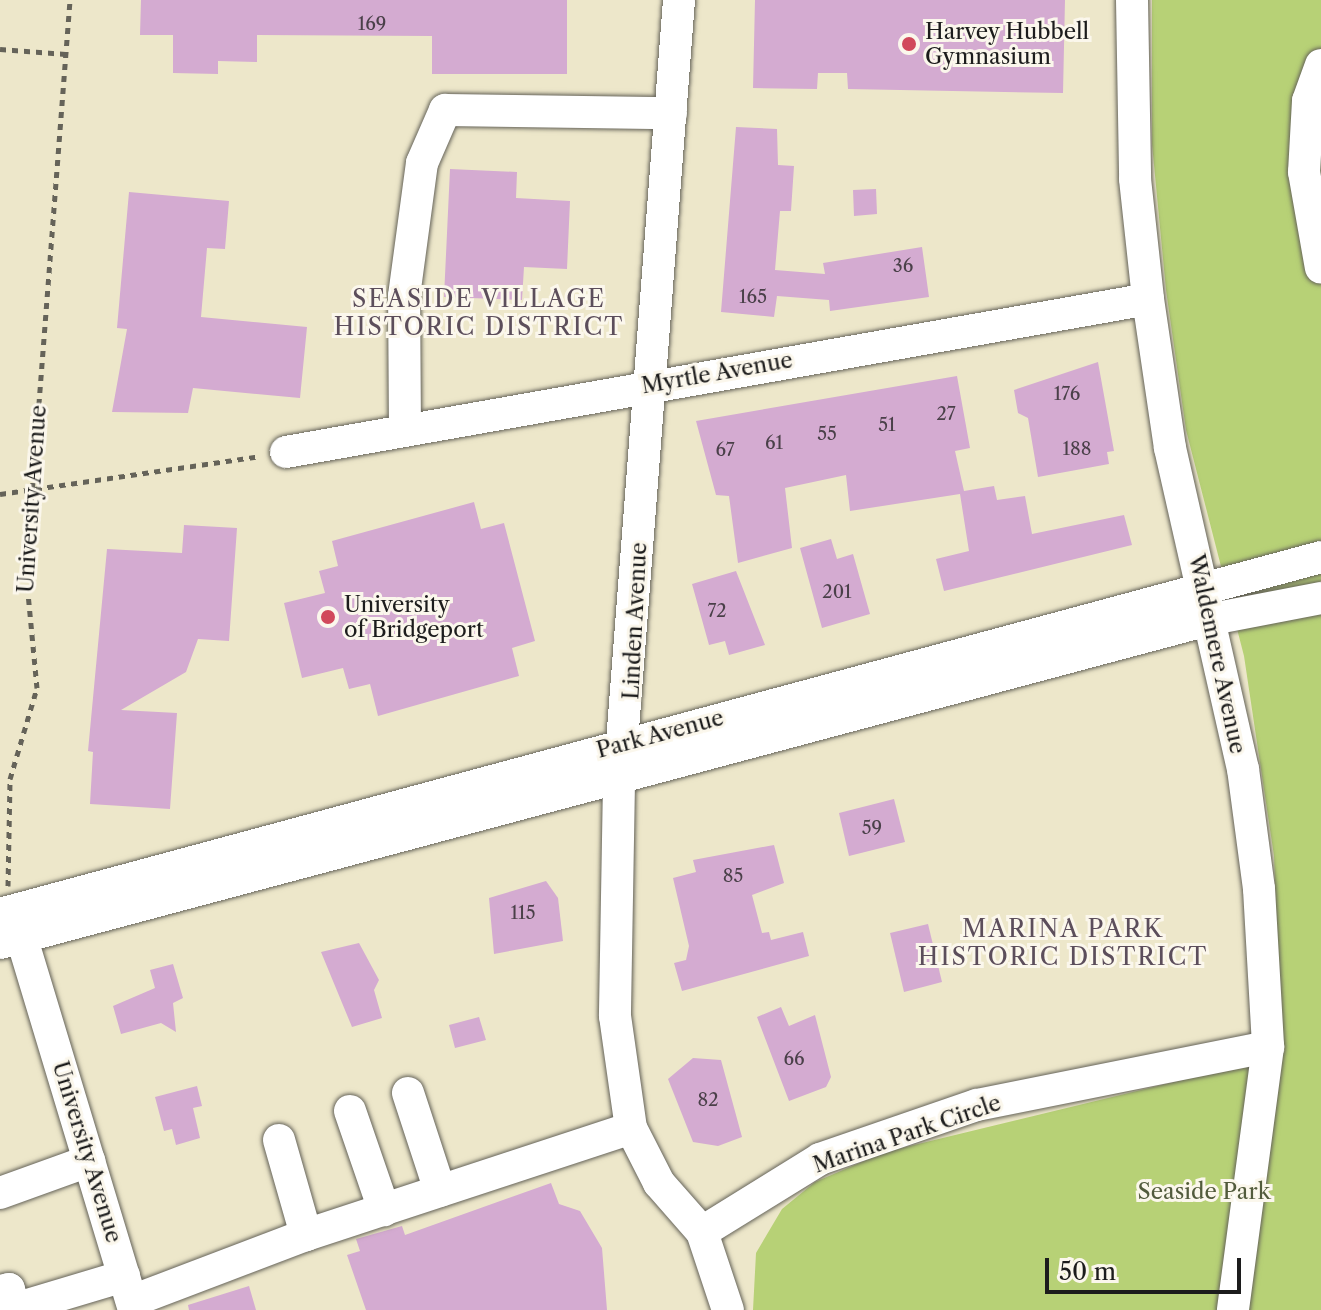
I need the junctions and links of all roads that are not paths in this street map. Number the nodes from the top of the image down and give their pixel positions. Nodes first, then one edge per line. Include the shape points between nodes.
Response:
1 (679, 0) edge
2 (1132, 0) edge
3 (1321, 65) edge
4 (671, 113) junction
5 (1321, 268) edge
6 (1148, 299) junction
7 (651, 385) junction
8 (405, 430) junction
9 (286, 452) road end
10 (1321, 557) edge
11 (1321, 598) edge
12 (1208, 605) junction
13 (625, 743) junction
14 (619, 782) junction
15 (9, 926) edge
16 (1268, 1047) junction
17 (408, 1093) dead end
18 (350, 1111) dead end
19 (631, 1128) junction
20 (279, 1140) dead end
21 (89, 1161) junction
22 (440, 1191) junction
23 (0, 1193) edge
24 (384, 1210) junction
25 (702, 1232) junction
26 (306, 1235) junction
27 (0, 1291) edge
28 (130, 1296) edge
29 (728, 1310) edge
30 (1233, 1310) edge

1 - 4 street, Linden Avenue
2 - 6 street, Waldemere Avenue via 1135,179
3 - 5 street via 1308,101 1304,172
4 - 7 street, Linden Avenue
4 - 8 street via 445,110 422,163 409,257
6 - 7 street, Myrtle Avenue
6 - 12 street, Waldemere Avenue via 1170,448
7 - 8 street, Myrtle Avenue
7 - 13 street, Linden Avenue
8 - 9 street, Myrtle Avenue
10 - 12 street, Park Avenue
11 - 12 street, Park Avenue
12 - 13 street, Park Avenue
12 - 14 street, Park Avenue
12 - 16 street, Waldemere Avenue via 1259,889
13 - 14 street, Linden Avenue
13 - 15 street, Park Avenue
14 - 15 street, Park Avenue
14 - 19 street, Linden Avenue via 615,1016
15 - 21 street, University Avenue
16 - 25 street, Marina Park Circle via 977,1105 820,1159
16 - 30 street, Waldemere Avenue
17 - 22 street
18 - 24 street
19 - 22 street
19 - 25 street, Linden Avenue via 659,1183
20 - 26 street
21 - 23 street
21 - 28 street, University Avenue
22 - 24 street
24 - 26 street
25 - 29 street, Linden Avenue
26 - 28 street
27 - 28 street via 9,1289 14,1309

